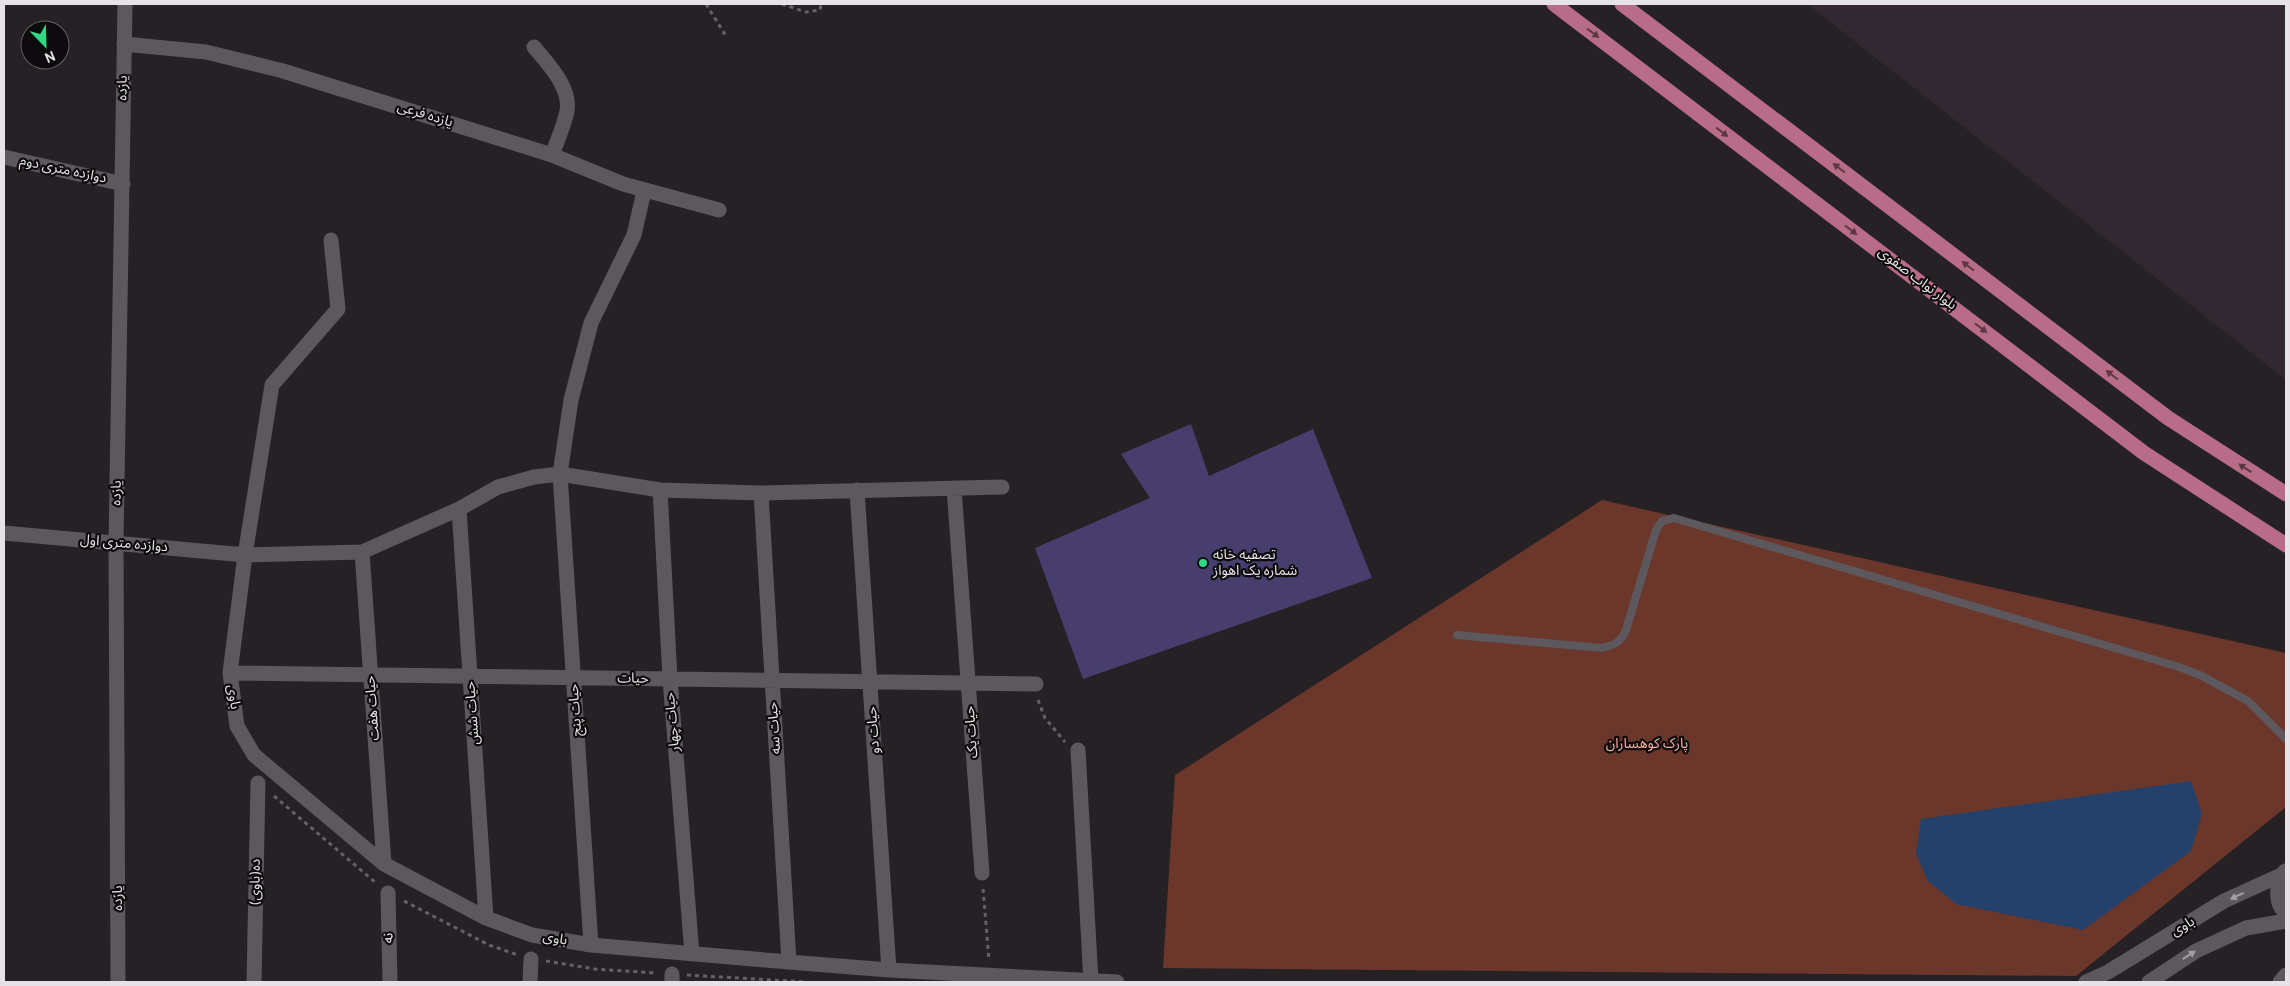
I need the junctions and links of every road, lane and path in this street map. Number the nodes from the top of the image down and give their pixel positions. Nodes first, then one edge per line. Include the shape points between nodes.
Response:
1 (125, 4) edge
2 (706, 4) edge
3 (782, 4) edge
4 (821, 4) edge
5 (1554, 4) edge
6 (1622, 4) edge
7 (726, 36) dead end
8 (124, 44) junction
9 (534, 47) dead end
10 (552, 156) junction
11 (4, 157) edge
12 (123, 184) junction
13 (644, 190) junction
14 (719, 210) dead end
15 (331, 240) dead end
16 (560, 474) junction
17 (1002, 487) dead end
18 (954, 488) junction
19 (660, 490) junction
20 (857, 490) junction
21 (760, 493) junction
22 (2286, 494) edge
23 (459, 509) junction
24 (4, 533) edge
25 (116, 543) junction
26 (2286, 545) edge
27 (362, 552) junction
28 (245, 555) junction
29 (1457, 635) dead end
30 (230, 673) junction
31 (370, 675) junction
32 (470, 676) junction
33 (574, 678) junction
34 (670, 679) junction
35 (772, 681) junction
36 (871, 682) junction
37 (968, 683) junction
38 (1036, 684) joint
39 (2286, 739) edge
40 (1078, 750) joint
41 (258, 782) dead end
42 (384, 864) junction
43 (2284, 872) edge
44 (982, 873) joint
45 (388, 893) dead end
46 (2286, 913) edge
47 (486, 918) junction
48 (2286, 921) edge
49 (592, 945) junction
50 (692, 954) junction
51 (531, 959) dead end
52 (789, 962) junction
53 (889, 970) junction
54 (990, 975) junction
55 (2286, 975) edge
56 (1091, 981) junction
57 (118, 982) edge
58 (254, 982) edge
59 (390, 982) edge
60 (530, 982) edge
61 (1117, 982) edge
62 (2086, 982) edge
63 (2149, 982) edge
64 (2280, 982) edge

1 - 8 street, یازده
2 - 7 path
3 - 4 path via 806,12 820,10
5 -> 26 main road, بلوار نواب صفوی via 2144,453
22 -> 6 main road via 2168,418
8 - 10 street, یازده فرعی via 206,52 283,71
8 - 12 street, یازده
9 - 10 street via 556,74 566,96 567,110
10 - 13 street, یازده فرعی
11 - 12 street, دوازده متری دوم
12 - 25 street, یازده
13 - 14 street, یازده فرعی
13 - 16 street, حیات پنج via 634,235 591,323 571,400
15 - 28 street, باوی via 338,309 272,385
16 - 19 street
16 - 23 street via 498,486
16 - 33 street, حیات پنج
17 - 18 street
18 - 20 street
18 - 37 street, حیات یک
19 - 21 street
19 - 34 street, حیات چهار
20 - 21 street
20 - 36 street, حیات دو
21 - 35 street, حیات سه
23 - 27 street
23 - 32 street, حیات شش
24 - 25 street, دوازده متری اول
25 - 28 street, دوازده متری اول
25 - 57 street, یازده
27 - 28 street, دوازده متری اول
27 - 31 street, حیات هفت
28 - 30 street, باوی
29 - 39 lane via 1600,648 1615,645 1626,630 1656,530 1662,521 1674,518 2176,666 2248,701
30 - 31 street, حیات
30 - 42 street, باوی via 237,726 254,755
31 - 32 street, حیات
31 - 42 street, حیات هفت
32 - 33 street, حیات
32 - 47 street, حیات شش
33 - 34 street, حیات
33 - 49 street, حیات پنج
34 - 35 street, حیات
34 - 50 street, حیات چهار
35 - 36 street, حیات
35 - 52 street, حیات سه
36 - 37 street, حیات
36 - 53 street, حیات دو
37 - 38 street, حیات
37 - 44 street, حیات یک
38 - 40 path via 1045,718 1059,737
40 - 56 street
41 - 58 street, ده(باوی)
42 - 47 street, باوی
43 - 46 street via 2277,894
43 -> 62 street, باوی via 2224,901 2108,972
44 - 54 path
45 - 59 street, نه
47 - 49 street, باوی via 532,935
63 -> 48 street, باوی via 2196,951 2246,928
49 - 50 street, باوی
50 - 52 street, باوی
51 - 60 street
52 - 53 street, باوی
53 - 54 street, باوی
54 - 56 street, باوی
55 - 64 street
56 - 61 street, باوی

